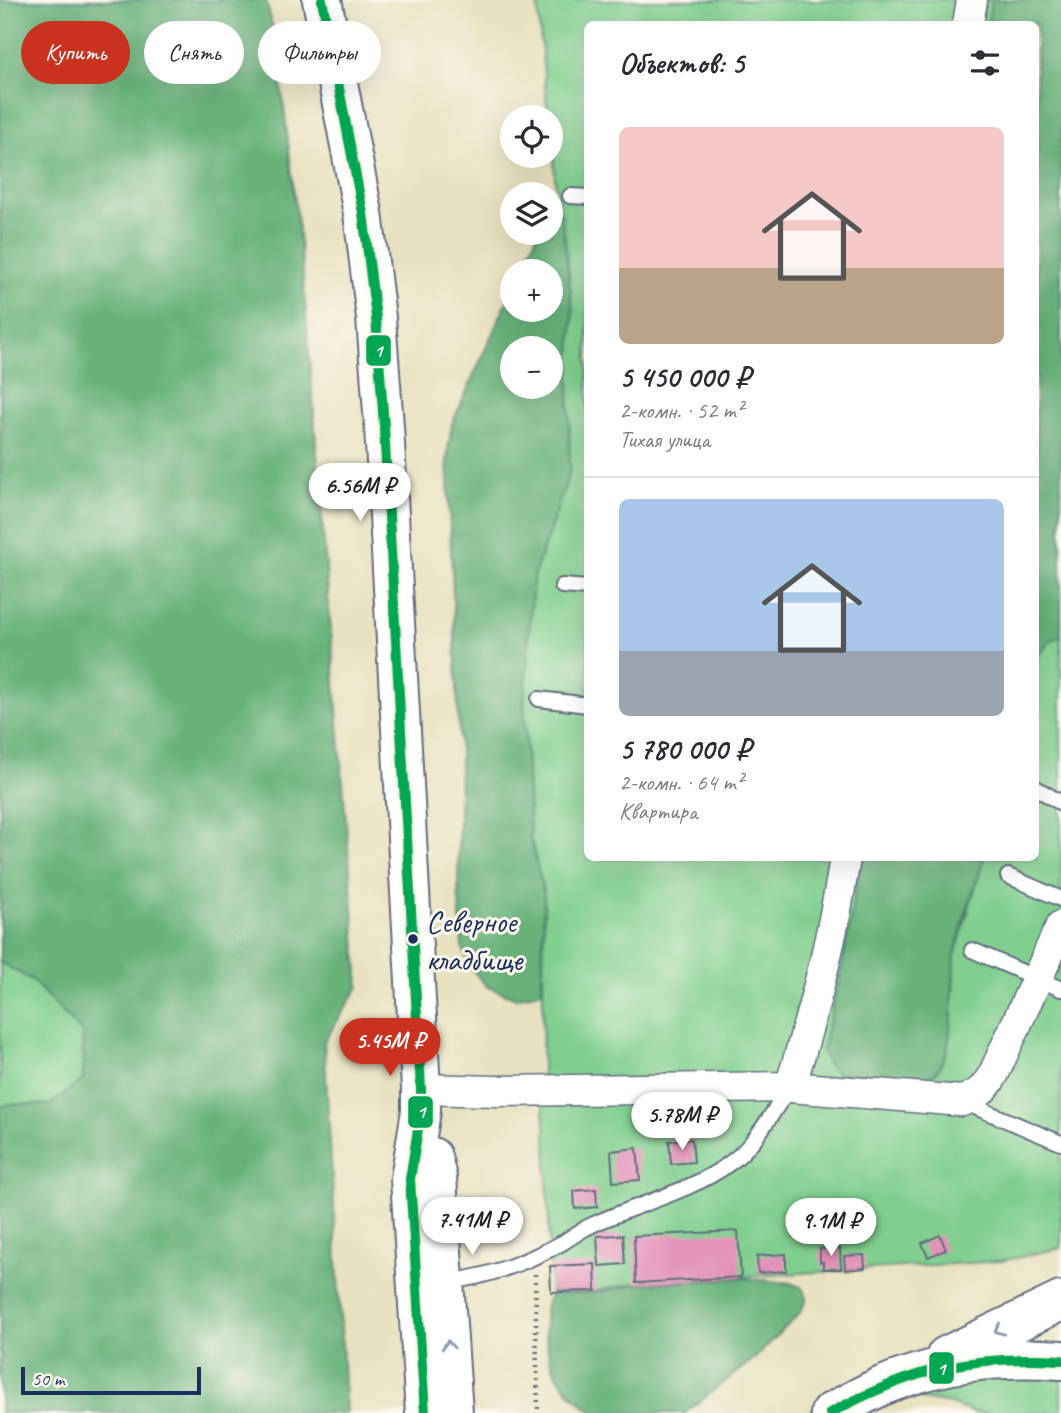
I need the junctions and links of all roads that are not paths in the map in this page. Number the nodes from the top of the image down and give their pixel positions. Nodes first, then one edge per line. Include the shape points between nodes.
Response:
1 (322, 0) edge
2 (972, 0) edge
3 (968, 21) edge
4 (570, 196) dead end
5 (584, 197) edge
6 (562, 586) dead end
7 (584, 588) edge
8 (539, 699) dead end
9 (584, 705) edge
10 (1039, 790) edge
11 (1061, 803) edge
12 (845, 861) edge
13 (1009, 876) dead end
14 (1061, 899) edge
15 (1061, 926) edge
16 (972, 950) dead end
17 (1049, 984) edge
18 (790, 1087) junction
19 (421, 1100) junction
20 (962, 1101) junction
21 (1061, 1143) edge
22 (430, 1283) junction
23 (1061, 1301) edge
24 (1061, 1360) edge
25 (882, 1386) junction
26 (425, 1413) edge
27 (453, 1413) edge
28 (830, 1413) edge

1 - 19 main road via 363,213 376,318
2 - 3 street
4 - 5 lane
6 - 7 lane
8 - 9 lane
10 - 11 lane
12 - 18 street via 814,1009
13 - 14 lane
15 - 17 street
16 - 17 lane
17 - 20 street via 987,1086
18 - 19 street via 496,1091
18 - 20 street
18 - 22 lane via 755,1137 713,1175 592,1225 504,1268
19 - 22 main road via 437,1178
20 - 21 lane
22 - 26 main road
27 -> 22 main road
23 -> 25 main road
24 - 25 main road via 965,1363
25 - 28 main road

